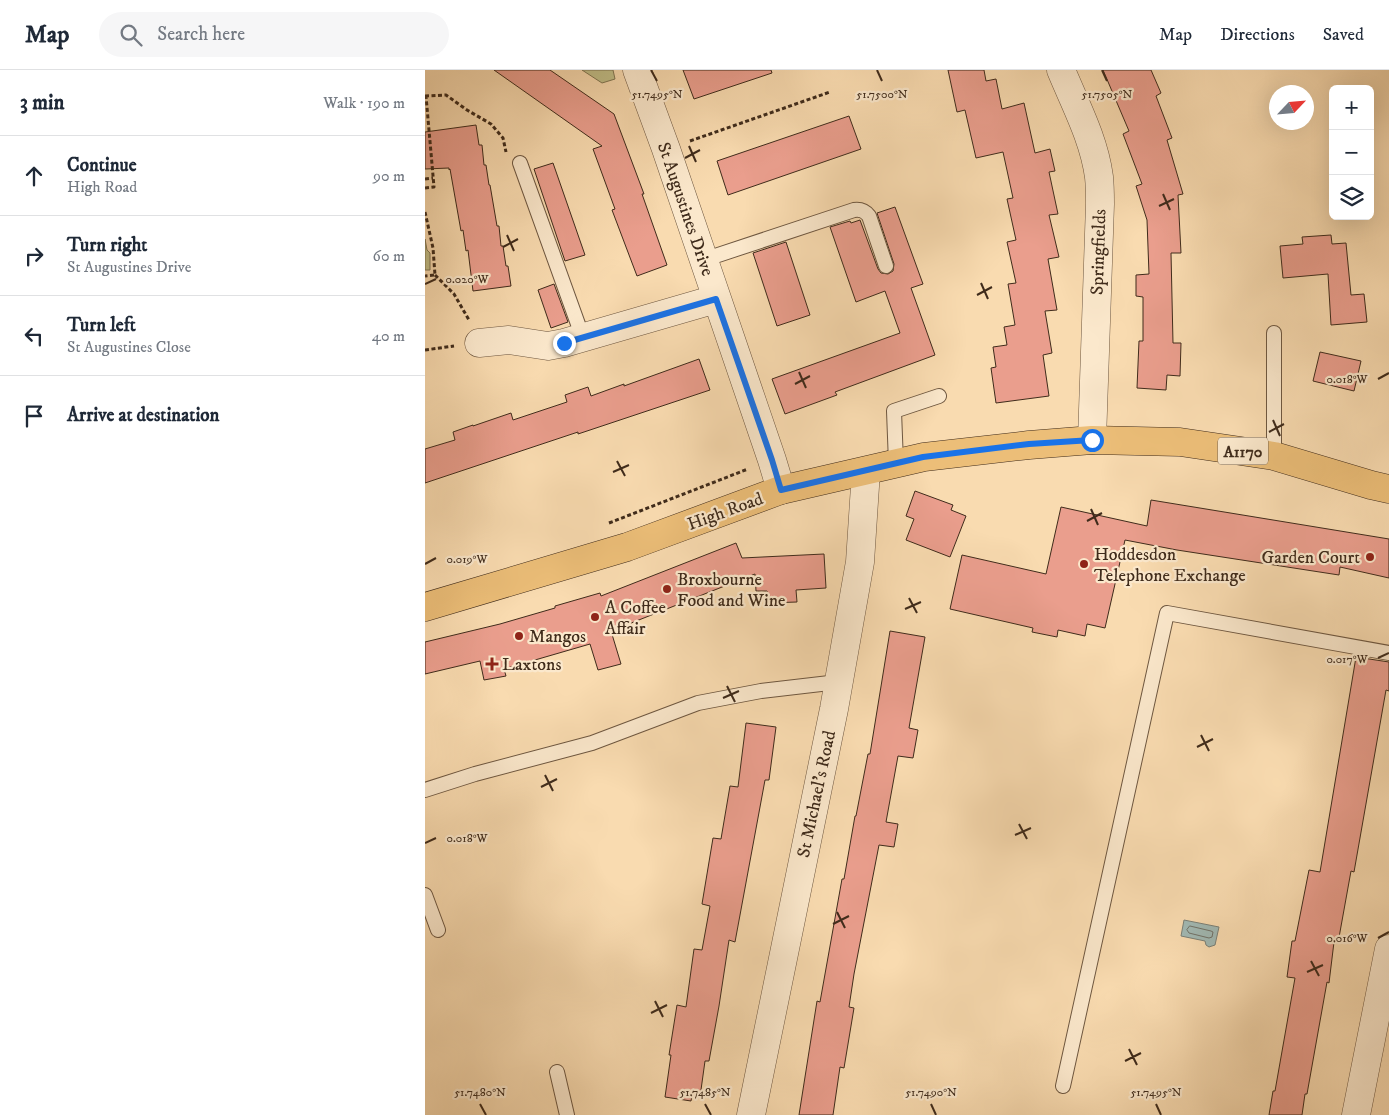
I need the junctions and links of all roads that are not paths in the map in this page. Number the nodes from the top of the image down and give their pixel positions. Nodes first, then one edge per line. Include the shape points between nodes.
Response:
1 (637, 70) edge
2 (1061, 70) edge
3 (520, 163) road end
4 (703, 260) junction
5 (886, 266) dead end
6 (716, 299) junction
7 (475, 332) road end
8 (1274, 333) dead end
9 (583, 338) junction
10 (939, 396) dead end
11 (1092, 440) junction
12 (1274, 456) junction
13 (896, 463) junction
14 (866, 471) junction
15 (1389, 489) edge
16 (781, 490) junction
17 (425, 607) edge
18 (1389, 653) edge
19 (838, 682) junction
20 (425, 790) edge
21 (425, 896) edge
22 (438, 930) dead end
23 (1389, 950) edge
24 (557, 1072) dead end
25 (1063, 1086) dead end
26 (567, 1115) edge
27 (751, 1115) edge
28 (1356, 1115) edge

1 - 4 street, St Augustines Drive
2 - 11 street, Springfields via 1087,131 1099,176
3 - 9 lane
4 - 5 lane via 860,209 869,216
4 - 6 street, St Augustines Drive
6 - 9 street
6 - 16 street, St Augustines Drive
7 - 9 street via 547,346
8 - 12 lane
10 - 13 lane via 894,411
11 - 12 main road, A1170 via 1181,442
11 - 13 main road, High Road / A1170 via 1029,444
12 - 15 main road, A1170
13 - 14 main road, High Road / A1170
14 - 16 main road, High Road / A1170
14 - 19 street, St Michael's Road via 860,562
16 - 17 main road, High Road / A1170 via 627,547
18 - 25 lane via 1167,613
19 - 20 lane via 761,691 698,703 591,743
19 - 27 street, St Michael's Road
21 - 22 lane
23 - 28 street
24 - 26 lane

